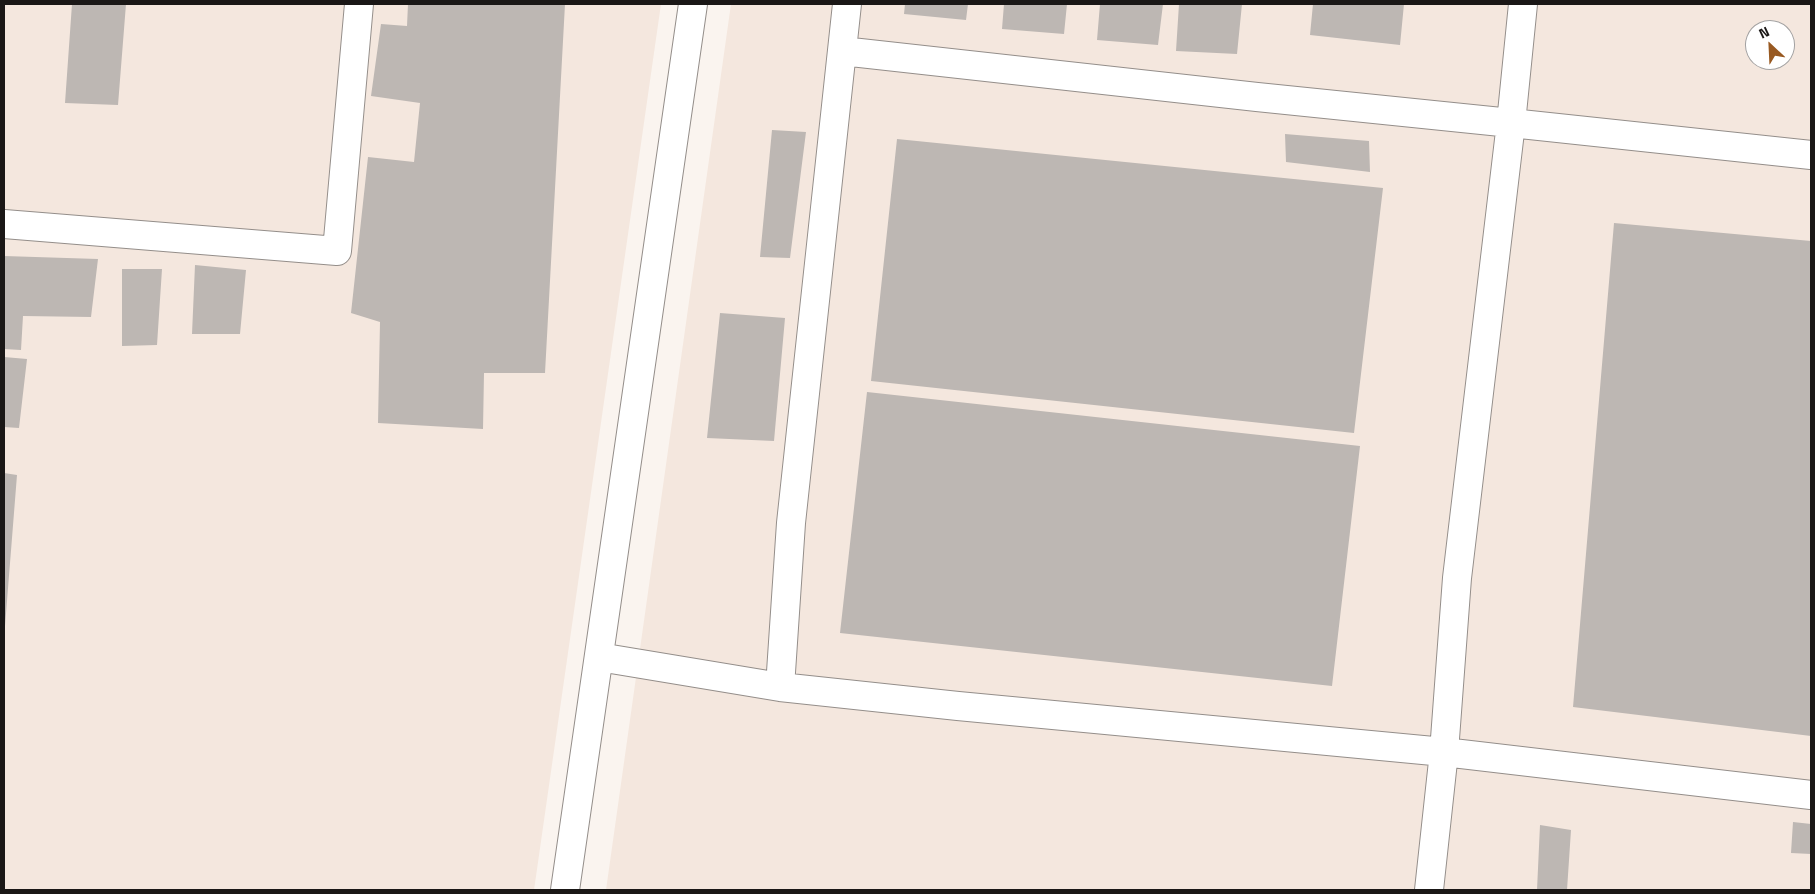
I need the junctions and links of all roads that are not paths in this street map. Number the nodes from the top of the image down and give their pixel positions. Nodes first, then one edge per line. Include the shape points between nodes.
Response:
1 (359, 4) edge
2 (693, 4) edge
3 (847, 4) edge
4 (1523, 4) edge
5 (842, 51) junction
6 (1511, 123) junction
7 (1811, 155) edge
8 (4, 224) edge
9 (599, 657) junction
10 (780, 687) junction
11 (1444, 752) junction
12 (1811, 795) edge
13 (565, 890) edge
14 (1429, 890) edge

1 - 8 street via 337,251
2 - 9 street
3 - 5 street
4 - 6 street
5 - 6 street
5 - 10 street via 791,523
6 - 7 street
6 - 11 street via 1457,578
9 - 10 street
9 - 13 street
10 - 11 street
11 - 12 street
11 - 14 street

